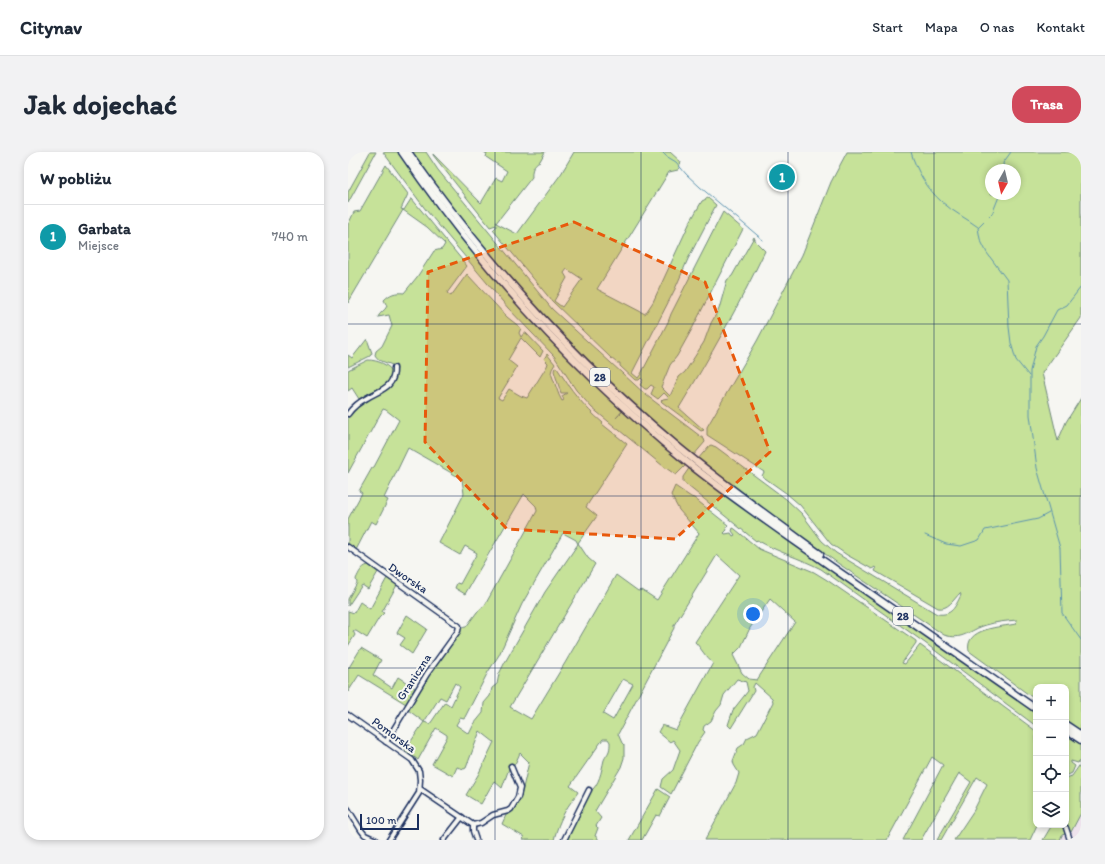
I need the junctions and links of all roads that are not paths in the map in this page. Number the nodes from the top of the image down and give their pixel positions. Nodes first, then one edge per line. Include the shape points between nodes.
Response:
1 (402, 152) edge
2 (408, 152) edge
3 (394, 368) dead end
4 (348, 414) edge
5 (348, 547) edge
6 (458, 624) joint
7 (1033, 702) edge
8 (1033, 707) edge
9 (348, 715) edge
10 (1069, 727) edge
11 (1069, 732) edge
12 (1081, 735) edge
13 (1081, 740) edge
14 (386, 742) junction
15 (512, 766) dead end
16 (420, 789) junction
17 (589, 790) dead end
18 (348, 809) edge
19 (462, 817) junction
20 (473, 825) junction
21 (1066, 828) dead end
22 (376, 840) edge
23 (388, 840) edge
24 (444, 840) edge
25 (476, 840) edge
26 (564, 840) edge
27 (1070, 840) edge

1 - 8 main road, 28 via 452,221 508,288 579,365 644,425 759,517
2 - 7 main road, 28 via 513,286 579,357 642,416 748,502
3 - 4 street via 394,375 385,389 362,400
5 - 6 street, Dworska
6 - 14 street, Graniczna via 458,631 426,674
9 - 14 street, Pomorska
10 - 12 main road
11 - 13 main road
14 - 16 street, Pomorska via 415,763 420,777
15 - 20 street via 520,788 511,809
16 - 19 street
16 - 23 street
17 - 26 street
18 - 22 street via 365,835
19 - 20 street
19 - 24 street
20 - 25 street
21 - 27 street

